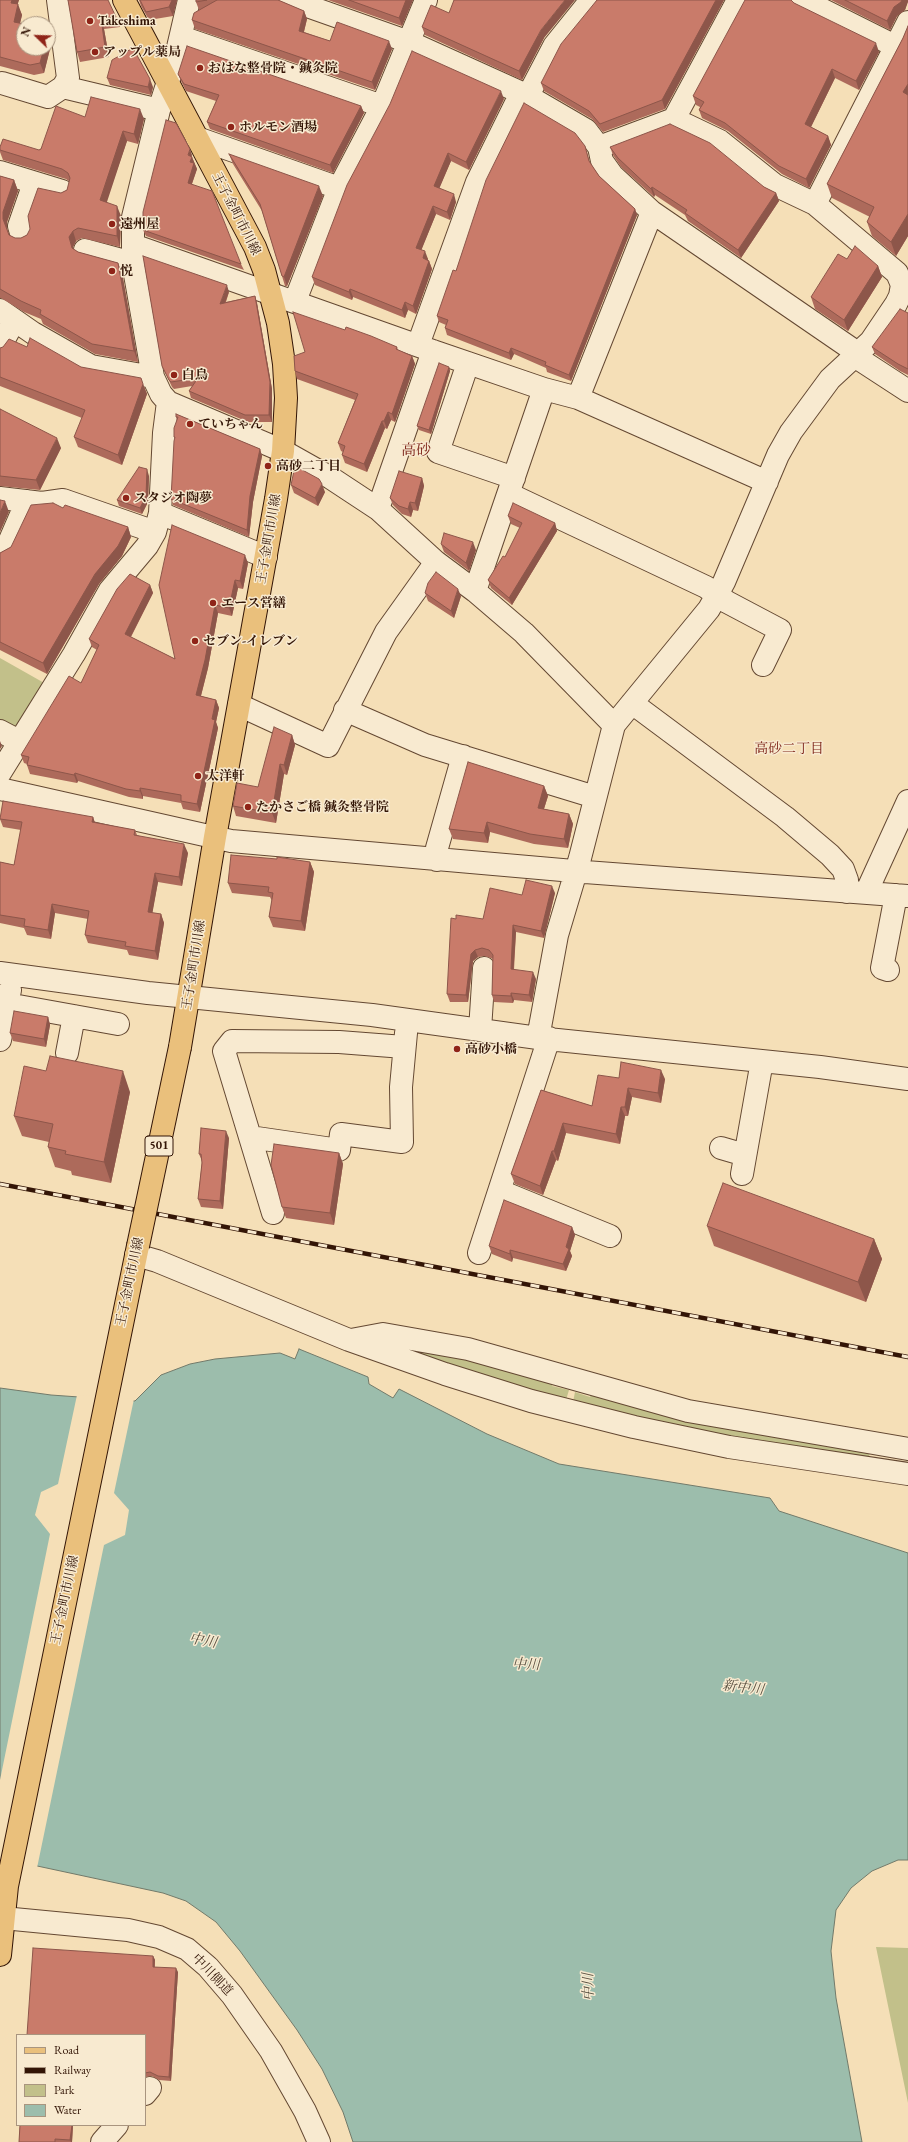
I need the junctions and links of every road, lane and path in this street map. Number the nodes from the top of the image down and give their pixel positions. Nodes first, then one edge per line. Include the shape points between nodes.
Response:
1 (58, 0) edge
2 (124, 0) edge
3 (189, 0) edge
4 (290, 0) edge
5 (426, 0) edge
6 (591, 0) edge
7 (738, 0) edge
8 (803, 0) edge
9 (908, 22) edge
10 (181, 38) junction
11 (409, 42) junction
12 (897, 47) junction
13 (2, 83) dead end
14 (169, 83) junction
15 (63, 87) junction
16 (524, 94) junction
17 (382, 106) junction
18 (159, 110) junction
19 (674, 119) junction
20 (197, 138) junction
21 (599, 147) junction
22 (0, 172) edge
23 (34, 183) junction
24 (339, 188) junction
25 (62, 191) edge
26 (815, 204) junction
27 (652, 212) junction
28 (22, 236) edge
29 (85, 250) dead end
30 (133, 254) junction
31 (272, 293) junction
32 (295, 301) junction
33 (7, 315) edge
34 (0, 347) edge
35 (426, 348) junction
36 (859, 354) junction
37 (468, 363) junction
38 (153, 377) junction
39 (544, 389) junction
40 (908, 391) edge
41 (578, 398) junction
42 (168, 402) junction
43 (283, 451) junction
44 (762, 480) junction
45 (511, 486) junction
46 (0, 498) edge
47 (28, 501) junction
48 (378, 510) junction
49 (158, 523) junction
50 (0, 552) edge
51 (266, 557) junction
52 (436, 562) junction
53 (475, 591) junction
54 (717, 595) junction
55 (763, 665) dead end
56 (632, 703) junction
57 (239, 705) junction
58 (345, 710) junction
59 (614, 725) junction
60 (0, 730) edge
61 (19, 741) junction
62 (463, 756) junction
63 (0, 773) edge
64 (0, 789) edge
65 (595, 797) junction
66 (908, 801) edge
67 (215, 837) junction
68 (437, 860) junction
69 (575, 872) junction
70 (856, 893) junction
71 (902, 895) edge
72 (484, 968) dead end
73 (888, 970) dead end
74 (6, 974) edge
75 (189, 998) junction
76 (7, 1004) junction
77 (74, 1016) junction
78 (408, 1020) junction
79 (118, 1024) dead end
80 (480, 1030) junction
81 (543, 1038) junction
82 (0, 1040) edge
83 (404, 1047) junction
84 (67, 1053) dead end
85 (762, 1061) junction
86 (908, 1079) edge
87 (250, 1137) junction
88 (722, 1148) dead end
89 (500, 1191) junction
90 (273, 1213) dead end
91 (610, 1236) dead end
92 (479, 1253) dead end
93 (136, 1256) junction
94 (349, 1340) junction
95 (908, 1449) edge
96 (908, 1474) edge
97 (3, 1918) junction
98 (0, 1955) edge
99 (116, 2126) edge
100 (102, 2142) edge
101 (319, 2142) edge

1 - 15 street via 68,78
2 - 14 main road, 王子金町市川線 / 501
3 - 10 street
4 - 11 street
5 - 11 street
6 - 16 street via 554,46 532,88
7 - 19 street
8 - 12 street
9 - 12 street
10 - 14 street
10 - 17 street
11 - 16 street
11 - 17 street
12 - 26 street
13 - 15 street via 48,97
14 - 18 street
14 - 20 main road, 王子金町市川線 / 501
15 - 18 street
16 - 21 street via 586,130
16 - 35 street via 516,101 477,182
17 - 24 street
18 - 30 street via 135,203
19 - 21 street
19 - 26 street via 720,141 775,185
20 - 24 street
20 - 31 main road, 王子金町市川線 / 501 via 255,247
21 - 27 street via 602,161 612,175
22 - 23 street
23 - 25 street
23 - 28 street via 19,226
24 - 32 street
26 - 36 street via 897,273 902,285 896,304
27 - 36 street
27 - 41 street
29 - 30 street
30 - 31 street
30 - 38 street
31 - 32 street
31 - 43 main road, 王子金町市川線 / 501 via 284,364 286,398
32 - 35 street
33 - 34 street
33 - 38 street via 91,366
35 - 37 street
35 - 48 street
36 - 40 street via 862,361
36 - 44 street via 830,379 809,405
37 - 39 street
37 - 45 street via 438,452
38 - 42 street
39 - 41 street
39 - 45 street
41 - 44 street
42 - 43 street
42 - 49 street
43 - 48 street via 331,478
43 - 51 main road, 王子金町市川線 / 501
44 - 54 street
45 - 53 street
45 - 54 street
46 - 47 street
47 - 49 street via 63,500
47 - 50 street via 7,547
48 - 52 street
49 - 51 street
49 - 61 street via 147,546 110,590 74,654
51 - 57 main road, 王子金町市川線 / 501
52 - 53 street
52 - 58 street via 386,632
53 - 59 street via 524,633
54 - 55 street via 780,630
54 - 56 street
56 - 59 street
56 - 70 street via 785,817 830,855 843,869
57 - 58 street via 328,746
57 - 67 main road, 王子金町市川線 / 501
58 - 62 street via 425,745
59 - 65 street
60 - 61 street
61 - 63 street
62 - 65 street
62 - 68 street via 437,848
64 - 67 street
65 - 69 street
66 - 70 street
67 - 68 street via 231,841
67 - 75 main road, 王子金町市川線 / 501
68 - 69 street
69 - 70 street
69 - 81 street via 557,935
70 - 71 street
71 - 73 street via 882,968
72 - 80 street
74 - 75 street
74 - 76 street
75 - 78 street
75 - 93 main road, 王子金町市川線 / 501, bridge
76 - 77 street
76 - 82 street
77 - 79 street
77 - 84 street
78 - 80 street
78 - 83 street
80 - 81 street
81 - 85 street
81 - 89 street
83 - 87 street via 401,1087 402,1142 341,1134 339,1150
83 - 87 street via 339,1042 232,1041 224,1051
85 - 86 street
85 - 88 street via 744,1164
87 - 90 street
89 - 91 street
89 - 92 street
93 - 94 street via 157,1261
93 - 97 main road, 王子金町市川線 / 501 via 7,1886
94 - 95 street via 384,1334 468,1349 688,1411
94 - 96 street via 523,1399 634,1427 729,1447
97 - 98 main road, 王子金町市川線 / 501
97 - 101 street, 中川側道 via 128,1930 158,1937 187,1949 208,1967 232,1995 267,2045 305,2110
99 - 100 street

